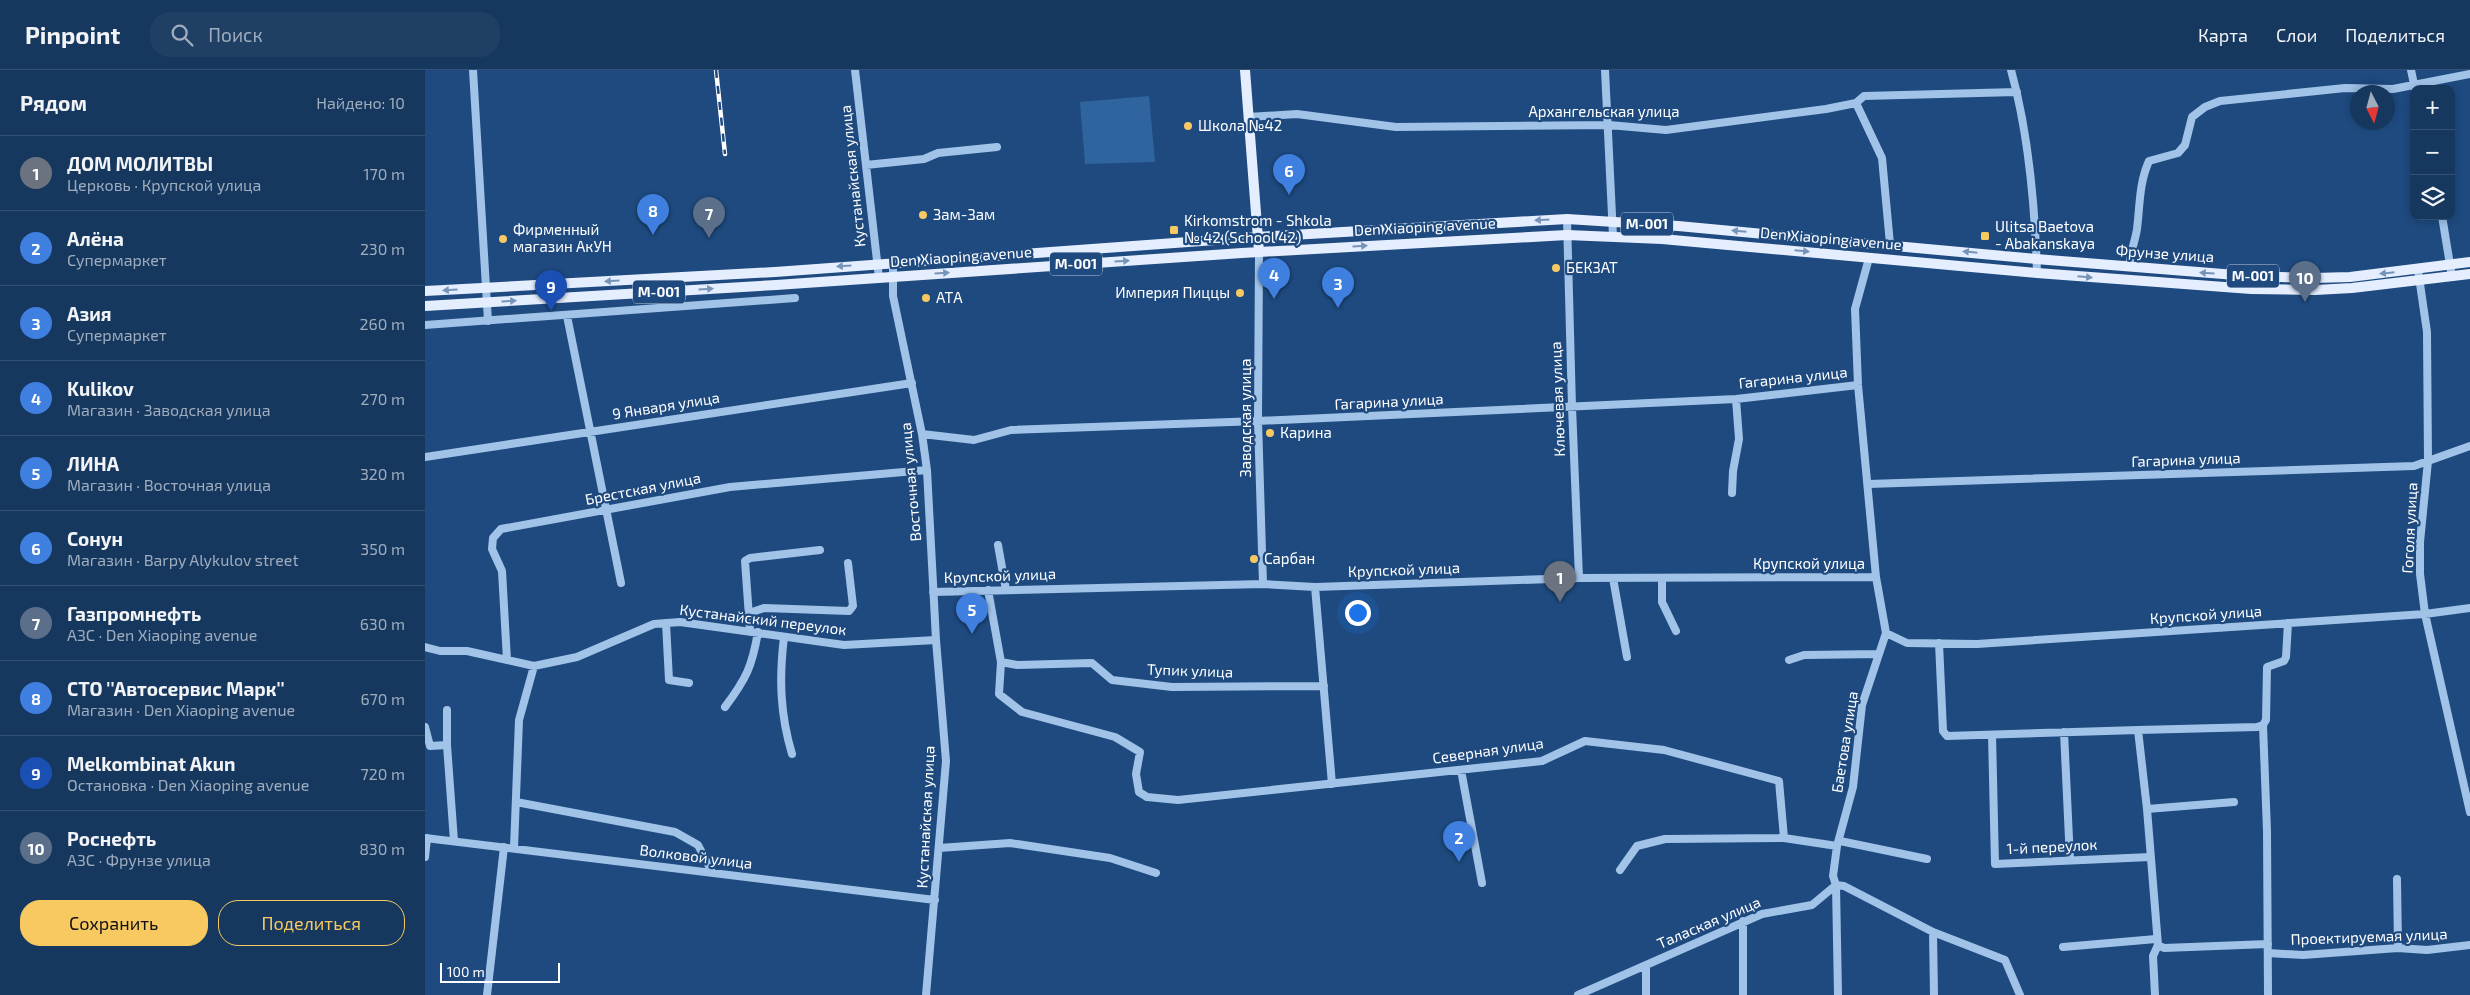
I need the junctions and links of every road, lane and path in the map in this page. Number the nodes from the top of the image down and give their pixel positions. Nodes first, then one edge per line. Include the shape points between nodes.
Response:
1 (473, 70) edge
2 (855, 70) edge
3 (1245, 70) edge
4 (1605, 70) edge
5 (2011, 70) edge
6 (2411, 70) edge
7 (2470, 74) edge
8 (2415, 85) edge
9 (2423, 85) edge
10 (2410, 87) edge
11 (2017, 92) junction
12 (1856, 103) junction
13 (1248, 117) junction
14 (1609, 125) junction
15 (997, 147) dead end
16 (866, 166) junction
17 (1567, 219) junction
18 (2443, 220) edge
19 (1614, 221) junction
20 (1567, 235) junction
21 (1613, 236) junction
22 (1257, 237) junction
23 (1890, 244) junction
24 (1259, 252) junction
25 (1869, 258) junction
26 (2036, 259) junction
27 (2470, 262) edge
28 (893, 263) junction
29 (877, 264) junction
30 (2451, 265) junction
31 (2129, 266) junction
32 (2418, 270) junction
33 (2037, 273) junction
34 (2470, 274) edge
35 (894, 276) junction
36 (2453, 277) junction
37 (879, 278) junction
38 (2419, 281) junction
39 (487, 288) junction
40 (425, 291) edge
41 (795, 298) dead end
42 (487, 303) junction
43 (425, 306) edge
44 (567, 316) junction
45 (488, 321) junction
46 (425, 326) edge
47 (912, 383) junction
48 (1858, 385) junction
49 (1736, 399) junction
50 (1572, 407) junction
51 (1258, 421) junction
52 (590, 431) junction
53 (923, 434) junction
54 (2470, 446) edge
55 (425, 457) edge
56 (2428, 460) junction
57 (927, 470) junction
58 (1869, 484) junction
59 (1732, 493) dead end
60 (606, 510) junction
61 (999, 545) dead end
62 (820, 550) dead end
63 (848, 563) dead end
64 (1876, 577) junction
65 (1579, 578) junction
66 (1613, 578) junction
67 (1662, 578) junction
68 (621, 583) dead end
69 (1263, 584) junction
70 (1315, 587) junction
71 (988, 590) junction
72 (1006, 590) junction
73 (933, 592) junction
74 (2470, 608) edge
75 (749, 613) junction
76 (2425, 614) junction
77 (666, 623) junction
78 (2288, 623) junction
79 (1676, 631) dead end
80 (754, 632) junction
81 (1886, 632) junction
82 (784, 637) junction
83 (936, 640) junction
84 (1939, 643) junction
85 (425, 647) edge
86 (1879, 654) junction
87 (1627, 657) dead end
88 (507, 660) junction
89 (1789, 660) dead end
90 (1001, 662) junction
91 (534, 666) junction
92 (689, 683) dead end
93 (1324, 686) junction
94 (725, 708) dead end
95 (447, 710) dead end
96 (2263, 725) junction
97 (425, 727) edge
98 (2138, 730) junction
99 (2065, 732) junction
100 (1992, 735) junction
101 (447, 745) junction
102 (792, 754) dead end
103 (1461, 770) junction
104 (1332, 784) junction
105 (516, 802) junction
106 (2234, 802) dead end
107 (2147, 808) junction
108 (2470, 812) edge
109 (426, 838) edge
110 (1784, 838) junction
111 (454, 841) junction
112 (1839, 844) junction
113 (504, 847) junction
114 (514, 848) junction
115 (939, 848) junction
116 (2150, 856) junction
117 (425, 857) edge
118 (1927, 859) dead end
119 (2070, 860) junction
120 (1620, 870) dead end
121 (712, 872) junction
122 (1156, 873) dead end
123 (2397, 879) dead end
124 (1482, 883) dead end
125 (1836, 884) junction
126 (935, 900) junction
127 (1743, 921) junction
128 (1933, 932) junction
129 (2157, 942) junction
130 (2470, 946) edge
131 (2063, 947) dead end
132 (2398, 948) junction
133 (2268, 949) junction
134 (1646, 965) junction
135 (487, 995) edge
136 (926, 995) edge
137 (1578, 995) edge
138 (1646, 995) edge
139 (1743, 995) edge
140 (1837, 995) edge
141 (1933, 995) edge
142 (2020, 995) edge
143 (2155, 995) edge
144 (2268, 995) edge

1 - 39 street
2 - 16 street, Кустанайская улица
3 - 13 main road
4 - 14 street
5 - 11 street
6 - 8 street
7 - 9 street
10 - 31 street via 2345,88 2220,101 2205,107 2192,117 2185,145 2179,153 2149,160 2142,176
11 - 12 street, Архангельская улица via 1864,96
11 - 26 street via 2032,195
12 - 14 street, Архангельская улица via 1666,130
12 - 23 street via 1883,158
13 - 14 street, Архангельская улица via 1297,114 1396,127
13 - 22 main road
14 - 19 street
15 - 16 street via 938,153 923,159
16 - 29 street, Кустанайская улица
17 - 19 main road, Den Xiaoping avenue / M-001
17 - 20 street, Ключевая улица
17 -> 22 main road, Den Xiaoping avenue / M-001
18 - 30 street
19 - 21 street
23 -> 19 main road, Den Xiaoping avenue / M-001
20 - 21 main road, Den Xiaoping avenue / M-001
24 -> 20 main road, Den Xiaoping avenue / M-001
20 - 50 street, Ключевая улица
21 -> 25 main road, Den Xiaoping avenue / M-001
22 - 24 main road
22 - 28 main road, Den Xiaoping avenue / M-001
26 -> 23 main road, Den Xiaoping avenue / M-001
35 -> 24 main road, Den Xiaoping avenue / M-001
24 - 51 street, Заводская улица
25 - 33 main road, Den Xiaoping avenue / M-001
25 - 48 street, Баетова улица via 1855,309
26 - 31 main road, Фрунзе улица / M-001
26 - 33 street
27 - 30 main road, Фрунзе улица / M-001
28 - 29 main road, Den Xiaoping avenue / M-001
28 - 35 street, Восточная улица
29 - 37 street, Кустанайская улица
29 -> 39 main road, Den Xiaoping avenue / M-001
30 - 32 main road, Фрунзе улица / M-001
30 - 36 street
32 -> 31 main road, Фрунзе улица / M-001 via 2314,278
32 - 38 street, Гоголя улица
33 -> 38 main road, Фрунзе улица / M-001 via 2163,284 2315,290
34 - 36 main road, Фрунзе улица / M-001
35 - 37 main road, Den Xiaoping avenue / M-001
35 - 47 street, Восточная улица via 893,296
36 - 38 main road, Фрунзе улица / M-001
42 -> 37 main road, Den Xiaoping avenue / M-001
38 - 56 street, Гоголя улица via 2427,332
39 -> 40 main road, Den Xiaoping avenue / M-001
39 - 42 street
41 - 44 street
42 - 43 main road, Den Xiaoping avenue / M-001
42 - 45 street
44 - 45 street
44 - 52 street
45 - 46 street
47 - 52 street, 9 Января улица
47 - 53 street, Восточная улица
48 - 49 street, Гагарина улица
48 - 58 street, Баетова улица
49 - 50 street, Гагарина улица
49 - 59 street via 1739,440
50 - 51 street, Гагарина улица
50 - 65 street, Ключевая улица
51 - 53 street, Гагарина улица via 1011,430 974,440
51 - 69 street, Заводская улица
52 - 55 street, 9 Января улица
52 - 60 street
53 - 57 street, Восточная улица
54 - 56 street, Гагарина улица
56 - 58 street, Гагарина улица via 2414,466
56 - 76 street, Гоголя улица via 2420,574
57 - 60 street, Брестская улица via 730,487
57 - 73 street, Восточная улица
58 - 64 street, Баетова улица
60 - 68 street
60 - 88 street, Брестская улица via 501,529 493,538 492,549 502,571
61 - 72 street
62 - 75 street via 745,561
63 - 75 street via 853,606 849,611 764,608
64 - 67 street, Крупской улица
64 - 81 street, Баетова улица
65 - 66 street, Крупской улица
65 - 70 street, Крупской улица
66 - 67 street, Крупской улица
66 - 87 street
67 - 79 street via 1662,602
69 - 70 street, Крупской улица
69 - 72 street, Крупской улица
70 - 93 street
71 - 72 street, Крупской улица
71 - 73 street, Крупской улица
71 - 90 street
73 - 83 street, Восточная улица
74 - 76 street, Крупской улица
75 - 80 street
76 - 78 street, Крупской улица
76 - 108 street, Гоголя улица
77 - 80 street, Кустанайский переулок
77 - 91 street, Кустанайский переулок via 654,624 577,657
77 - 92 street via 669,680
78 - 84 street, Крупской улица via 1977,644
78 - 96 street via 2284,661 2267,667 2266,720
80 - 82 street, Кустанайский переулок
80 - 94 street via 751,668
81 - 84 street, Крупской улица via 1907,643
81 - 86 street, Баетова улица
82 - 83 street, Кустанайский переулок via 844,645
82 - 102 street via 779,674
83 - 115 street, Кустанайская улица via 946,761
84 - 100 street via 1943,731 1947,736
85 - 88 street via 440,651 467,651
86 - 89 street via 1804,655
86 - 112 street, Баетова улица via 1862,704 1853,787
88 - 91 street
90 - 93 street, Тупик улица via 1017,665 1093,663 1112,680 1172,687
90 - 104 street, Северная улица via 999,694 1021,712 1115,737 1140,752 1139,792 1147,797 1177,800
91 - 105 street via 519,720
93 - 104 street
95 - 101 street
96 - 98 street
96 - 133 street
97 - 101 street via 430,746
98 - 99 street
98 - 107 street
99 - 100 street
99 - 119 street
100 - 119 street, 1-й переулок via 1995,864
101 - 111 street
103 - 104 street, Северная улица
103 - 110 street, Северная улица via 1542,761 1585,741 1664,750 1779,781
103 - 124 street
105 - 114 street
105 - 121 street via 675,832 698,845
106 - 107 street
107 - 116 street
109 - 111 street, Волковой улица
109 - 117 street
110 - 112 street
110 - 120 street via 1665,840 1637,846
111 - 113 street, Волковой улица
112 - 118 street
112 - 125 street, Баетова улица via 1833,876
113 - 114 street, Волковой улица
113 - 135 street
114 - 121 street, Волковой улица
115 - 122 street via 1010,842 1110,858
115 - 126 street, Кустанайская улица
116 - 119 street, 1-й переулок
116 - 129 street
121 - 126 street, Волковой улица
123 - 132 street
125 - 127 street, Талаская улица via 1812,905 1762,914
125 - 128 street
125 - 140 street, Баетова улица
126 - 136 street, Кустанайская улица
127 - 134 street, Талаская улица
127 - 139 street
128 - 141 street
128 - 142 street via 2005,960
129 - 131 street, Проектируемая улица
129 - 133 street, Проектируемая улица via 2164,948
129 - 143 street via 2153,956
130 - 132 street, Проектируемая улица via 2427,950
132 - 133 street, Проектируемая улица via 2303,955
133 - 144 street
134 - 137 street, Талаская улица
134 - 138 street

